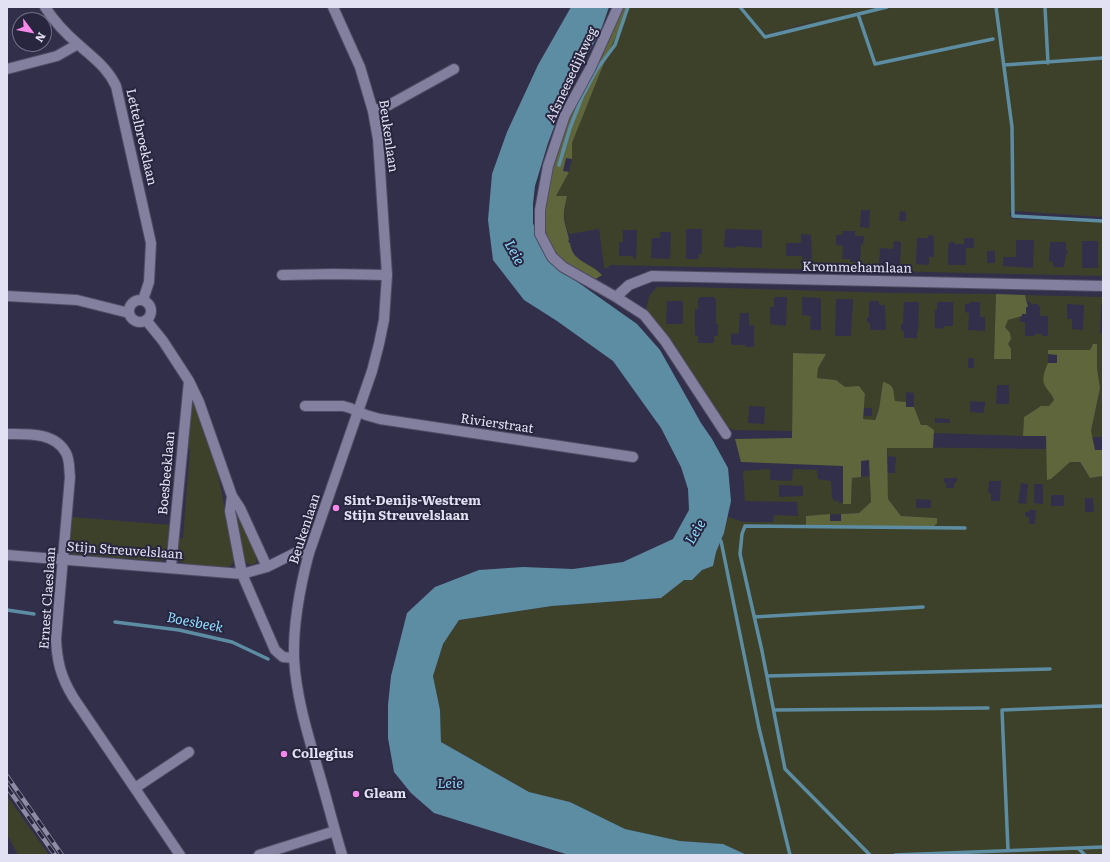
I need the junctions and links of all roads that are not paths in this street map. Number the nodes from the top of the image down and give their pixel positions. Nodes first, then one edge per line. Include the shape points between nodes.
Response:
1 (45, 7) edge
2 (333, 7) edge
3 (618, 7) edge
4 (78, 44) junction
5 (7, 69) edge
6 (454, 69) dead end
7 (373, 111) junction
8 (282, 275) dead end
9 (387, 275) junction
10 (1103, 286) edge
11 (7, 296) edge
12 (616, 297) junction
13 (143, 300) junction
14 (129, 312) junction
15 (146, 320) junction
16 (189, 381) junction
17 (305, 406) dead end
18 (358, 412) junction
19 (7, 434) edge
20 (726, 434) dead end
21 (633, 457) dead end
22 (232, 496) junction
23 (309, 553) junction
24 (7, 555) edge
25 (63, 560) junction
26 (171, 567) junction
27 (267, 567) junction
28 (242, 574) junction
29 (294, 658) junction
30 (189, 752) dead end
31 (135, 788) junction
32 (335, 831) junction
33 (180, 855) edge
34 (259, 855) edge
35 (342, 855) edge

1 - 4 street, Lettelbroeklaan
2 - 7 street, Beukenlaan via 360,67
3 - 12 street, Afsneesedijkweg via 590,69 565,115 548,166 540,210 540,234 552,257 563,267
4 - 5 street via 57,56
4 - 13 street, Lettelbroeklaan via 100,63 116,86 151,243 149,282
6 - 7 street via 389,105
7 - 9 street, Beukenlaan via 381,168
8 - 9 street
9 - 18 street, Beukenlaan via 379,344
10 - 12 street, Krommehamlaan via 652,276 629,285
11 - 14 street via 77,300
12 - 20 street, Afsneesedijkweg via 644,315 665,341
13 - 14 street via 134,301
13 - 15 street via 151,309
14 - 15 street via 136,321
15 - 16 street
16 - 22 street via 200,402
16 - 26 street, Boesbeeklaan
17 - 18 street via 343,406
18 - 21 street, Rivierstraat via 380,419
18 - 23 street, Beukenlaan
19 - 25 street, Ernest Claeslaan via 34,434 48,438 59,444 66,453 70,477
22 - 27 street
22 - 28 street via 230,511
23 - 27 street via 297,552
23 - 29 street, Beukenlaan via 295,620
24 - 25 street, Stijn Streuvelslaan
25 - 26 street, Stijn Streuvelslaan
25 - 31 street, Ernest Claeslaan via 56,639 59,670 73,697
26 - 28 street, Stijn Streuvelslaan
27 - 28 street
28 - 29 street via 275,650 283,657
29 - 32 street, Beukenlaan via 297,689
30 - 31 street
31 - 33 street, Ernest Claeslaan
32 - 34 street
32 - 35 street, Beukenlaan

